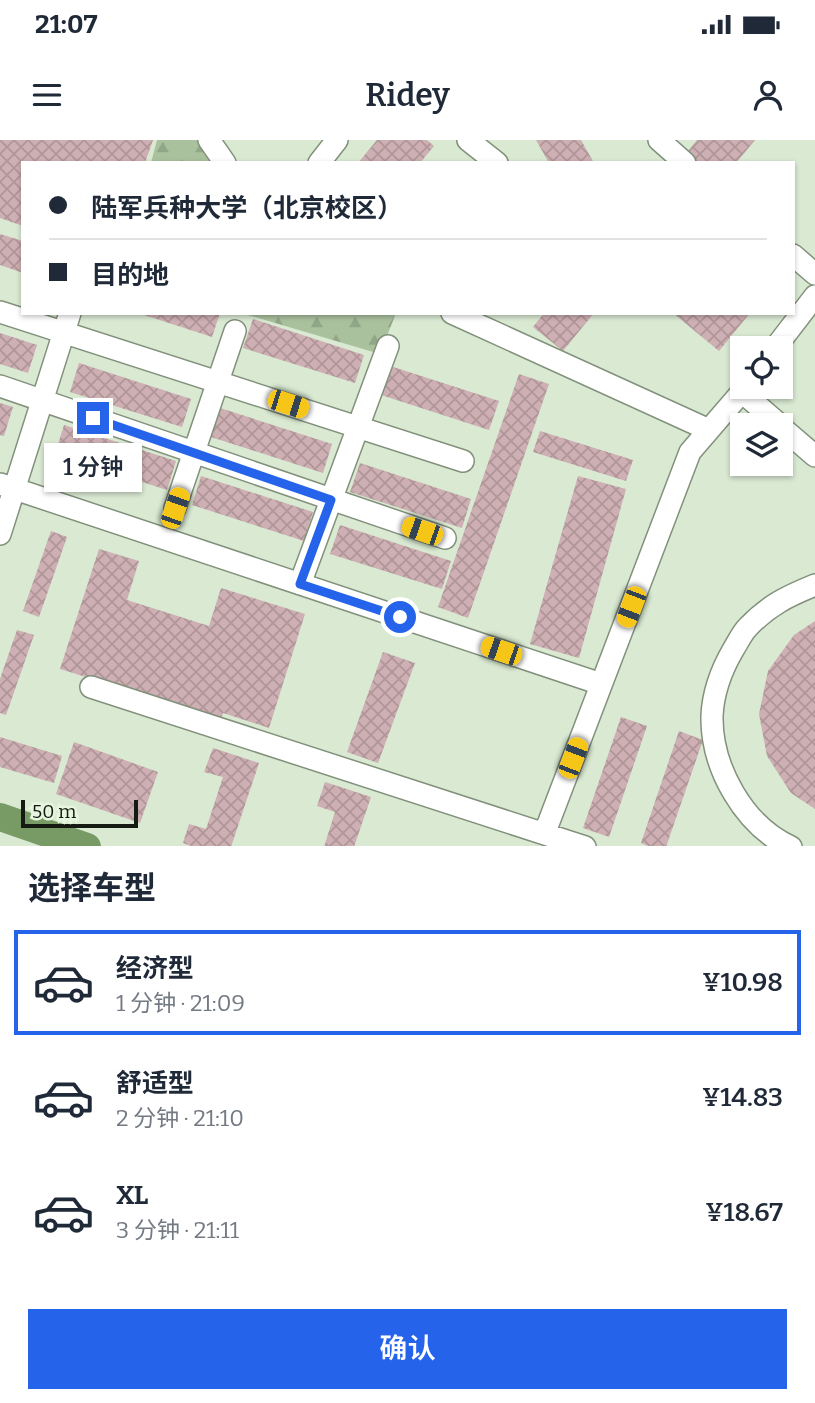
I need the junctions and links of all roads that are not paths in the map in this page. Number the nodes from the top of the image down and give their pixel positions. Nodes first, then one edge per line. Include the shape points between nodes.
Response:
1 (209, 140) edge
2 (337, 140) edge
3 (468, 140) edge
4 (224, 161) edge
5 (321, 161) edge
6 (494, 161) edge
7 (795, 257) edge
8 (815, 274) edge
9 (815, 296) edge
10 (0, 312) edge
11 (456, 315) edge
12 (67, 323) edge
13 (235, 331) dead end
14 (784, 336) edge
15 (388, 346) dead end
16 (218, 382) junction
17 (0, 386) edge
18 (736, 399) edge
19 (753, 399) edge
20 (42, 401) junction
21 (767, 413) edge
22 (358, 427) junction
23 (709, 429) junction
24 (793, 437) edge
25 (194, 453) junction
26 (815, 456) edge
27 (463, 461) dead end
28 (7, 486) edge
29 (331, 500) junction
30 (175, 508) dead end
31 (0, 534) edge
32 (444, 538) dead end
33 (300, 584) junction
34 (815, 584) edge
35 (601, 684) junction
36 (91, 687) dead end
37 (545, 832) junction
38 (585, 846) edge
39 (791, 846) edge

1 - 4 lane
2 - 5 lane
3 - 6 lane
7 - 8 lane
9 - 14 lane
10 - 12 lane
11 - 23 lane
12 - 16 lane
12 - 20 lane
13 - 16 lane
15 - 22 lane
16 - 22 lane
16 - 25 lane
17 - 20 lane
18 - 23 lane
19 - 21 lane
20 - 25 lane
20 - 28 lane
22 - 27 lane
22 - 29 lane
23 - 35 lane via 690,452
24 - 26 lane
25 - 29 lane
25 - 30 lane
28 - 31 lane
28 - 33 lane
29 - 32 lane
29 - 33 lane
33 - 35 lane
34 - 39 lane via 781,598 746,629 723,668 712,716 719,764 741,807 776,840
35 - 37 lane
36 - 37 lane
37 - 38 lane

